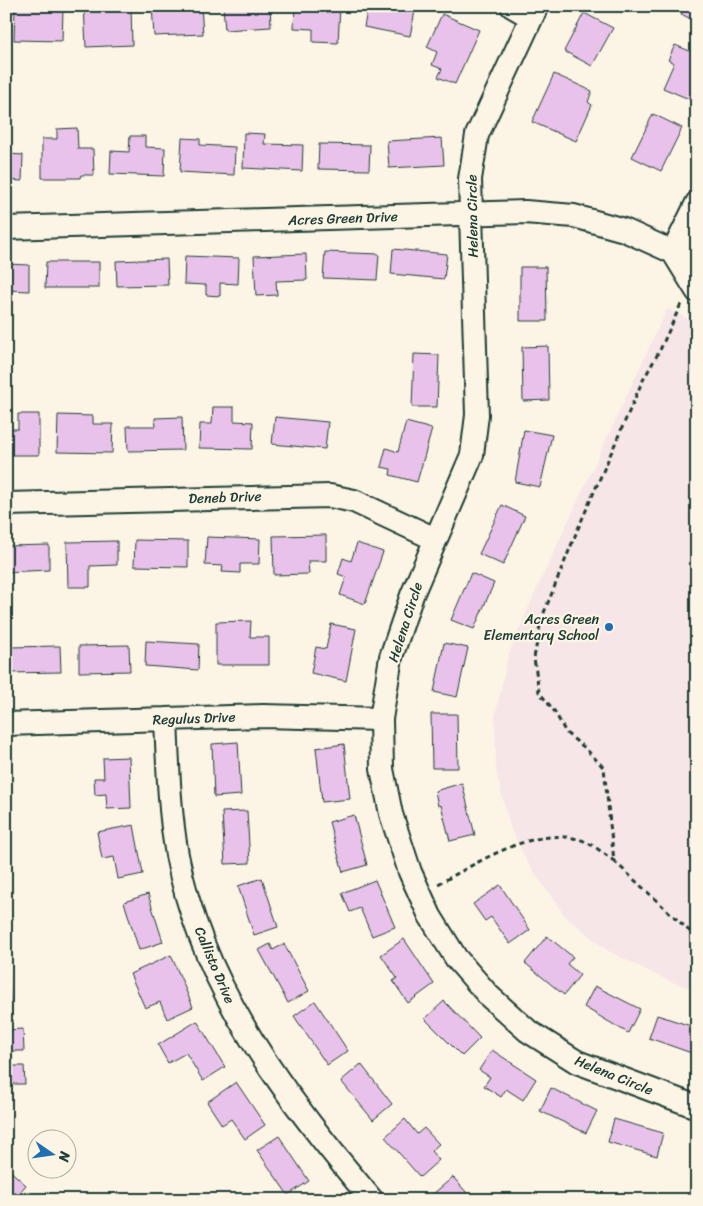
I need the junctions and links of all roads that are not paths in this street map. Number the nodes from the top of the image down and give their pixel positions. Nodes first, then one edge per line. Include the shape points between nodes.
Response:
1 (512, 6) edge
2 (534, 12) edge
3 (697, 204) edge
4 (472, 214) junction
5 (6, 228) edge
6 (697, 250) edge
7 (673, 252) junction
8 (690, 294) edge
9 (6, 504) edge
10 (436, 539) junction
11 (166, 719) junction
12 (381, 719) junction
13 (6, 724) edge
14 (697, 1107) edge
15 (372, 1200) edge

1 - 2 street
2 - 4 street, Helena Circle via 478,135 470,179
3 - 7 street
4 - 5 street, Acres Green Drive
4 - 7 street, Acres Green Drive via 525,212 574,216 624,230
4 - 10 street, Helena Circle via 477,416 472,455
6 - 7 street, Acres Green Drive
7 - 8 street
9 - 10 street, Deneb Drive via 330,496 354,501
10 - 12 street, Helena Circle via 391,657
11 - 12 street, Regulus Drive via 263,716
11 - 13 street, Regulus Drive
11 - 15 street, Callisto Drive via 169,791 177,855 195,920 222,988 257,1051 298,1110
12 - 14 street, Helena Circle via 382,769 391,814 410,872 430,916 456,958 489,996 528,1031 577,1062

